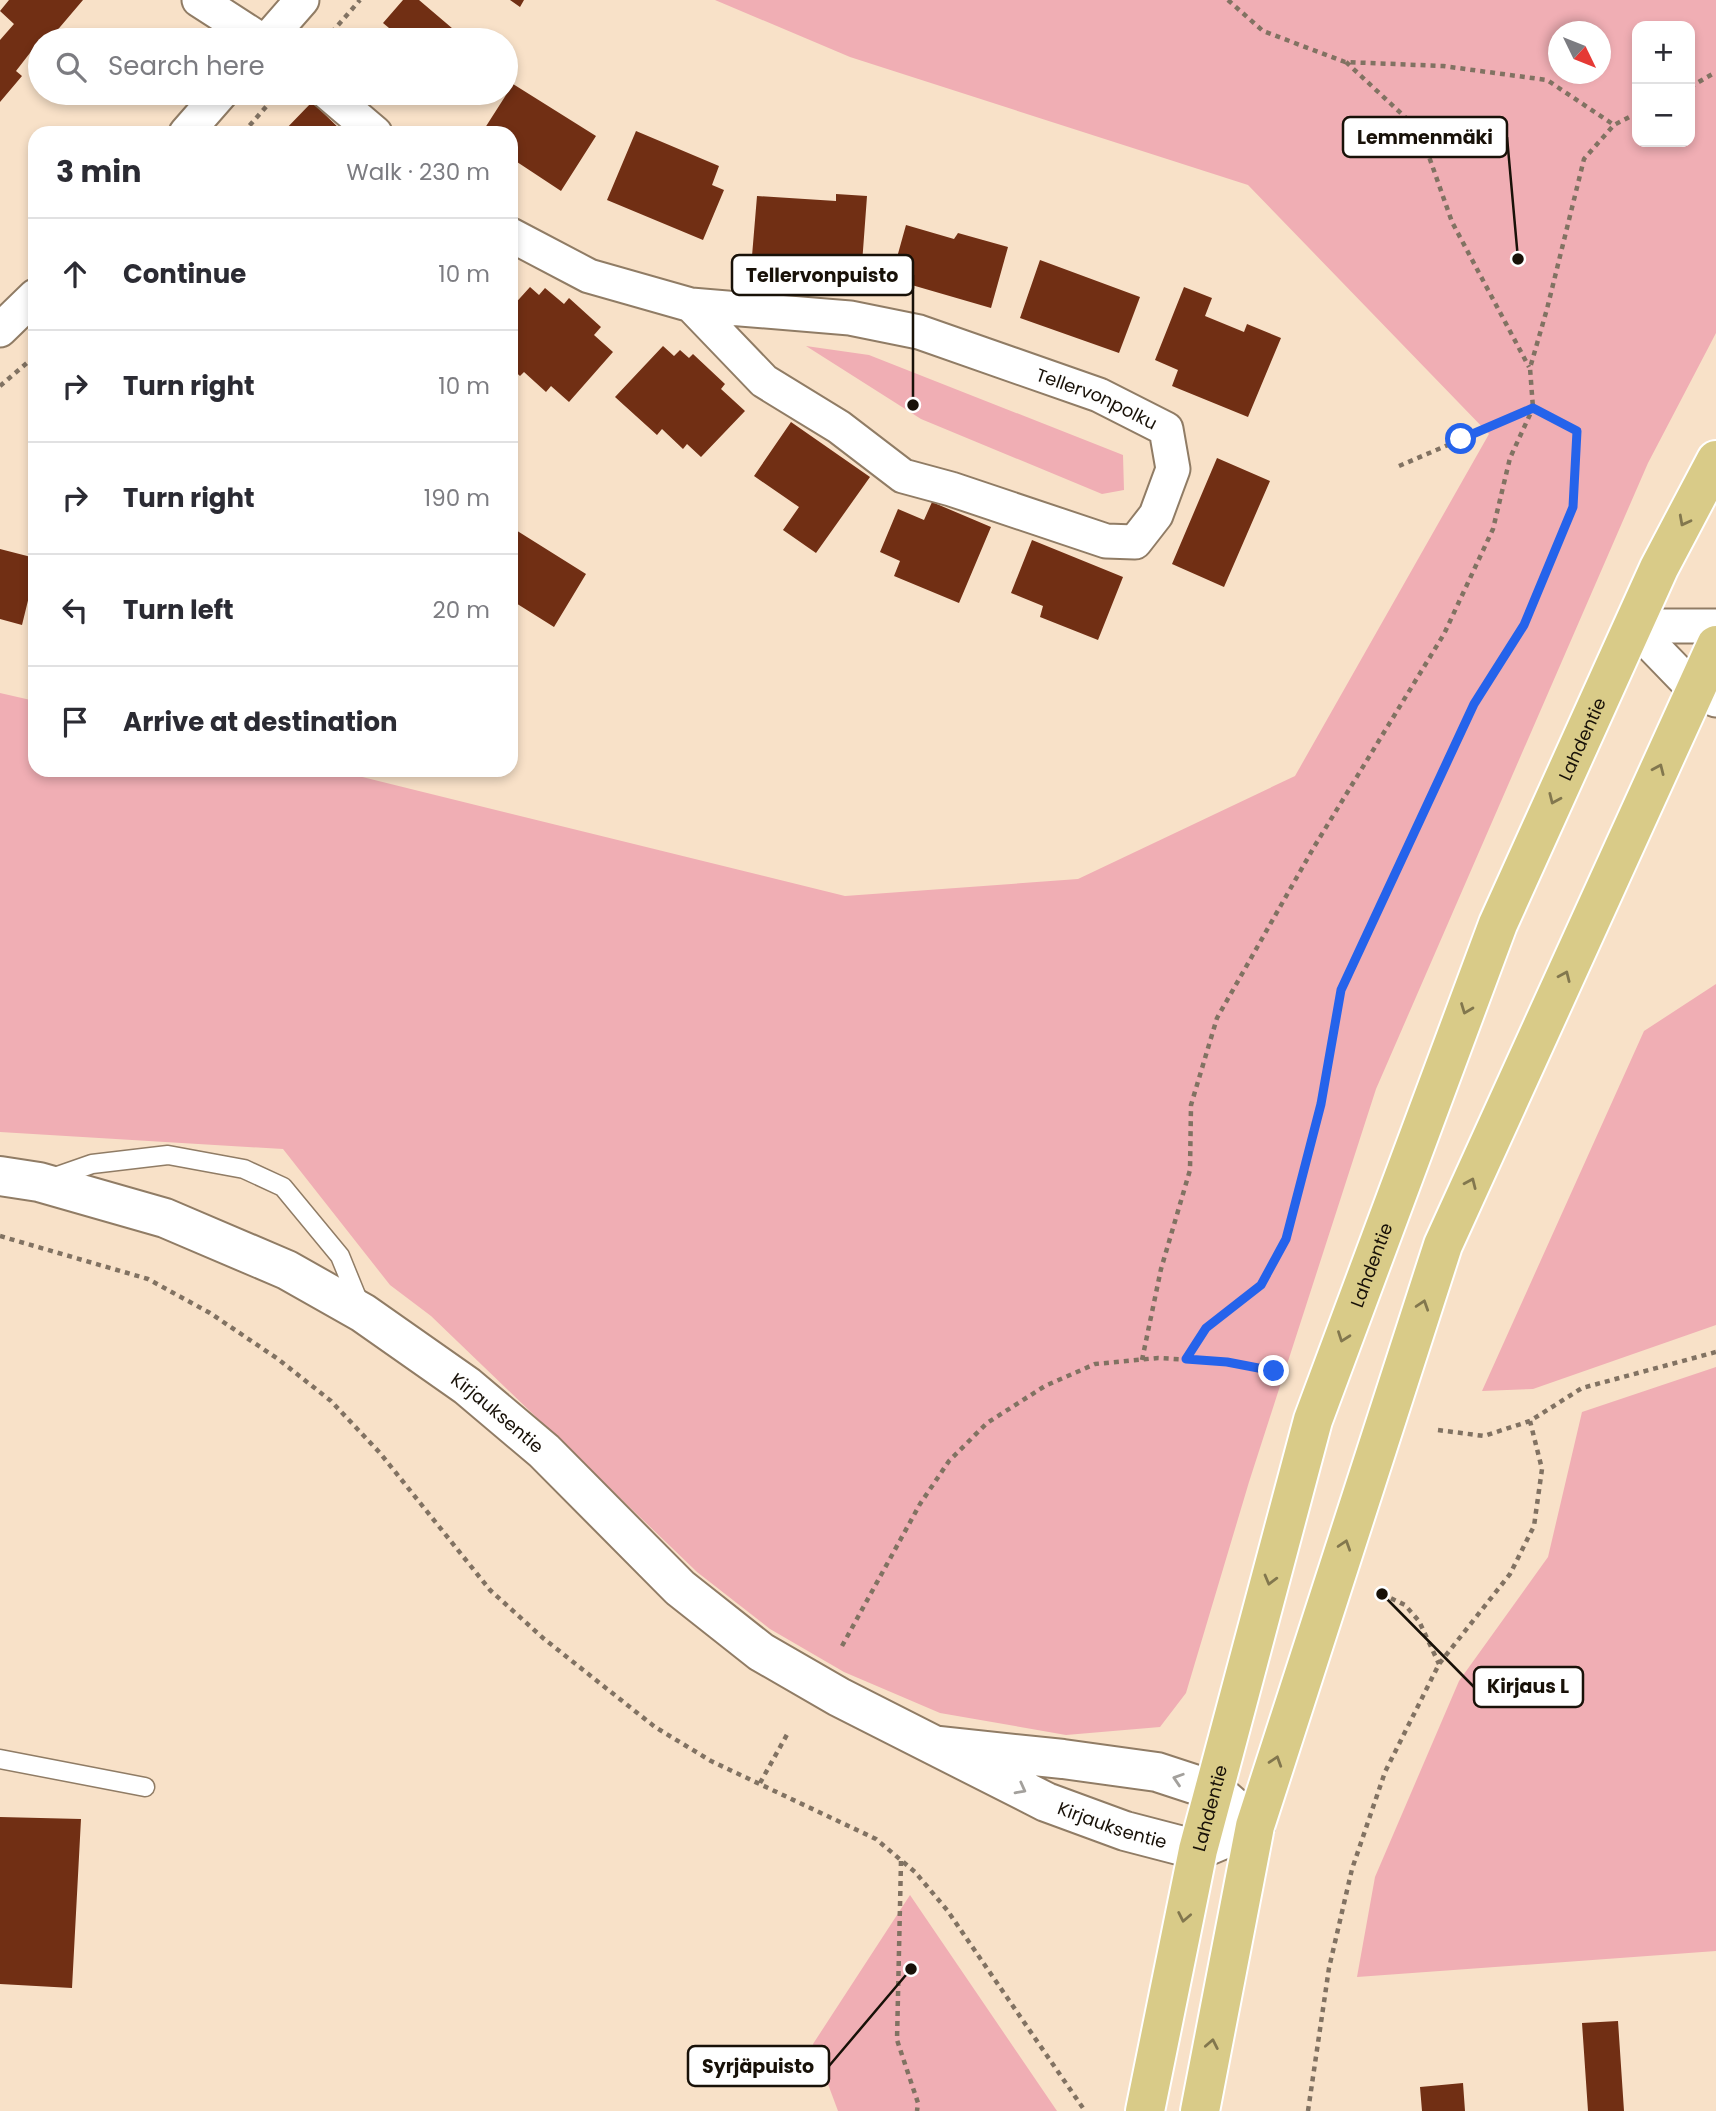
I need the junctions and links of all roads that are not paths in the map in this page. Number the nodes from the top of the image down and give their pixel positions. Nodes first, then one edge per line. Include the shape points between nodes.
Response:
1 (199, 0) edge
2 (302, 0) edge
3 (242, 28) edge
4 (278, 28) edge
5 (210, 105) edge
6 (342, 105) edge
7 (192, 126) edge
8 (367, 126) edge
9 (518, 239) edge
10 (28, 303) edge
11 (691, 305) junction
12 (0, 330) edge
13 (1716, 460) edge
14 (1633, 626) junction
15 (1716, 626) edge
16 (1716, 645) edge
17 (1706, 695) edge
18 (0, 1176) edge
19 (39, 1182) junction
20 (363, 1313) junction
21 (939, 1746) junction
22 (0, 1759) edge
23 (145, 1787) dead end
24 (1215, 1791) junction
25 (1255, 1826) junction
26 (1198, 1850) junction
27 (1145, 2111) edge
28 (1199, 2111) edge

1 - 3 street
2 - 4 street
5 - 7 street
6 - 8 street
9 - 11 street, Tellervonpolku via 589,276
10 - 12 street
11 - 11 street, Tellervonpolku via 764,381 839,427 903,476 1106,541 1135,542 1156,515 1173,469 1166,429 1099,395 919,332 850,318
13 -> 14 main road, Lahdentie
14 - 15 street
14 - 17 street
14 -> 24 main road, Lahdentie via 1498,924 1313,1420
16 - 17 main road
25 -> 17 main road via 1443,1245
18 - 19 street, Kirjauksentie
19 - 20 street, Kirjauksentie via 165,1218 287,1270
19 - 20 lane via 92,1164 168,1155 244,1169 283,1186 340,1256
20 - 21 street, Kirjauksentie via 467,1385 544,1451 680,1588 761,1652
24 -> 21 street, Kirjauksentie via 1157,1772
21 -> 26 street, Kirjauksentie via 1046,1802 1125,1831
22 - 23 lane
24 - 25 street, Kirjauksentie
24 - 26 main road, Lahdentie
25 - 26 street
28 -> 25 main road
26 -> 27 main road, Lahdentie

